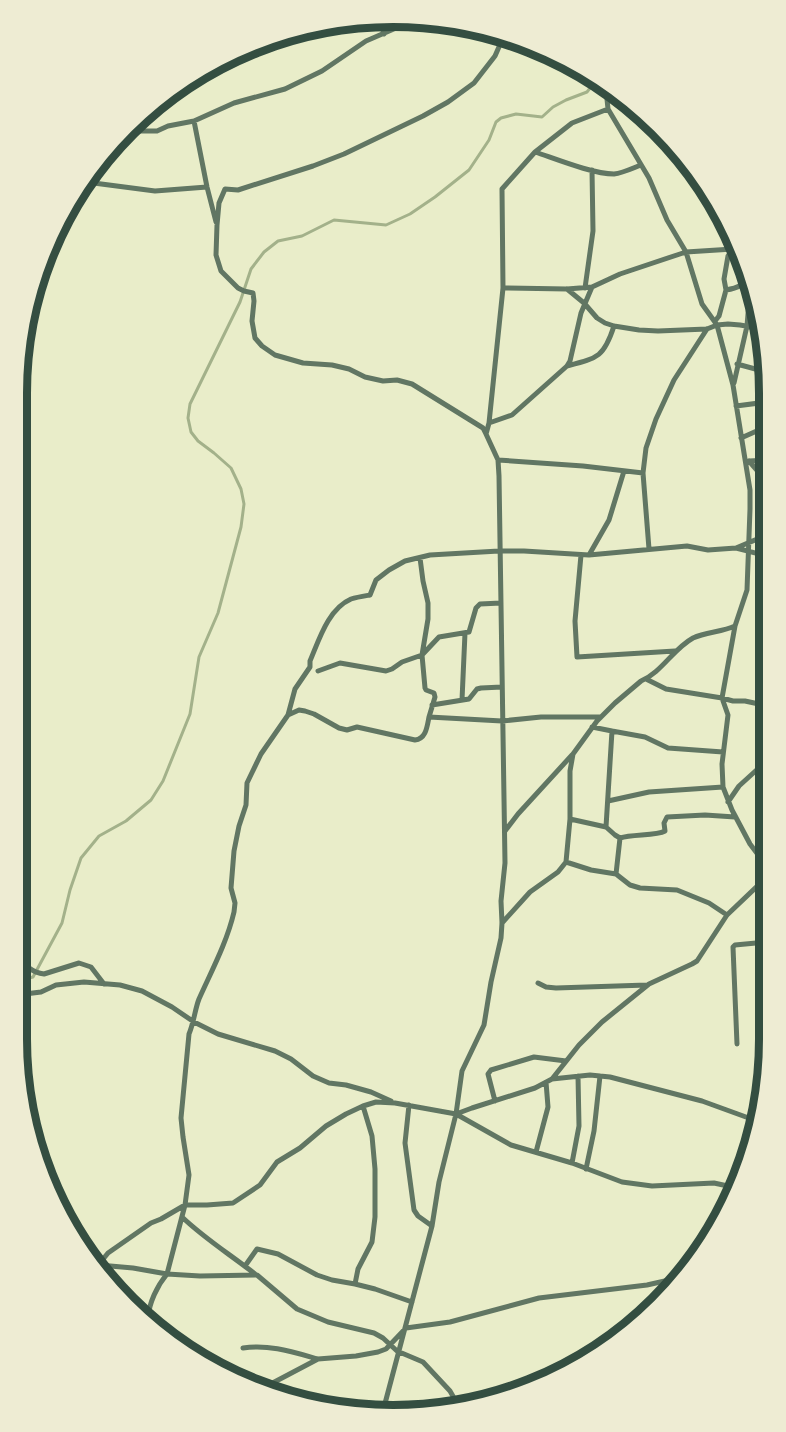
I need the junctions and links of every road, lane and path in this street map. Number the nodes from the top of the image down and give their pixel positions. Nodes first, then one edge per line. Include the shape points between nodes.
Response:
1 (382, 27) edge
2 (399, 27) edge
3 (384, 34) junction
4 (501, 43) edge
5 (607, 97) edge
6 (608, 109) junction
7 (194, 121) junction
8 (137, 131) edge
9 (535, 152) junction
10 (641, 165) junction
11 (592, 170) junction
12 (94, 183) edge
13 (207, 187) junction
14 (217, 225) junction
15 (729, 248) edge
16 (686, 252) junction
17 (731, 252) edge
18 (743, 285) edge
19 (503, 288) junction
20 (588, 288) junction
21 (567, 289) junction
22 (726, 290) junction
23 (584, 303) junction
24 (749, 306) edge
25 (716, 323) junction
26 (614, 326) junction
27 (747, 326) junction
28 (753, 327) edge
29 (707, 329) junction
30 (738, 364) junction
31 (567, 366) junction
32 (758, 370) edge
33 (733, 385) junction
34 (759, 403) edge
35 (736, 406) junction
36 (489, 423) junction
37 (759, 430) edge
38 (486, 434) junction
39 (741, 438) junction
40 (498, 459) junction
41 (759, 460) edge
42 (747, 461) junction
43 (624, 471) junction
44 (643, 473) junction
45 (759, 474) edge
46 (759, 538) edge
47 (749, 542) junction
48 (736, 548) junction
49 (649, 549) junction
50 (499, 550) junction
51 (749, 552) junction
52 (759, 554) edge
53 (580, 555) junction
54 (589, 555) junction
55 (420, 558) junction
56 (501, 603) junction
57 (735, 626) junction
58 (465, 633) junction
59 (675, 651) junction
60 (422, 655) junction
61 (318, 671) dead end
62 (646, 679) junction
63 (502, 687) junction
64 (722, 698) junction
65 (462, 700) junction
66 (758, 704) joint
67 (432, 705) junction
68 (759, 712) edge
69 (288, 716) junction
70 (429, 717) junction
71 (601, 717) junction
72 (502, 722) junction
73 (592, 727) junction
74 (612, 730) junction
75 (723, 752) junction
76 (573, 754) junction
77 (759, 768) edge
78 (723, 787) junction
79 (608, 801) junction
80 (728, 802) junction
81 (735, 816) junction
82 (570, 819) junction
83 (606, 827) junction
84 (504, 832) junction
85 (620, 838) junction
86 (759, 856) edge
87 (566, 862) junction
88 (616, 874) junction
89 (759, 885) edge
90 (727, 915) junction
91 (502, 923) junction
92 (759, 943) edge
93 (27, 967) edge
94 (538, 983) dead end
95 (104, 984) junction
96 (649, 984) junction
97 (27, 994) edge
98 (194, 1022) junction
99 (737, 1044) dead end
100 (566, 1061) junction
101 (578, 1076) junction
102 (600, 1076) junction
103 (549, 1081) junction
104 (495, 1101) junction
105 (395, 1103) junction
106 (409, 1105) junction
107 (363, 1106) junction
108 (456, 1114) junction
109 (750, 1118) edge
110 (536, 1152) junction
111 (572, 1163) junction
112 (585, 1169) junction
113 (728, 1186) edge
114 (185, 1205) junction
115 (183, 1217) junction
116 (432, 1226) junction
117 (102, 1261) edge
118 (245, 1266) junction
119 (107, 1267) edge
120 (167, 1274) junction
121 (257, 1275) junction
122 (668, 1280) edge
123 (355, 1284) junction
124 (412, 1302) junction
125 (149, 1311) edge
126 (406, 1328) junction
127 (392, 1344) junction
128 (243, 1348) dead end
129 (398, 1351) junction
130 (318, 1359) junction
131 (270, 1384) edge
132 (455, 1400) edge
133 (384, 1405) edge

1 - 3 street
2 - 3 street
3 - 7 street via 366,40 313,77 234,103
4 - 14 street via 474,83 423,116 313,166 238,190 225,189
5 - 6 street
6 - 9 street via 572,123
6 - 10 street
7 - 8 street via 157,131
7 - 13 street
9 - 11 street
9 - 19 street via 502,189
10 - 11 street via 613,174
10 - 16 street
11 - 20 street via 593,231
12 - 13 street via 155,191
13 - 14 street
14 - 38 street via 216,255 221,272 238,288 253,293 252,321 255,338 262,346 293,361 332,365 366,377 412,384 483,428
15 - 16 street
16 - 20 street via 620,273
16 - 25 street via 702,304
17 - 22 street via 723,279
18 - 22 street
19 - 21 street
19 - 36 street
20 - 21 street
20 - 23 street
21 - 23 street
22 - 25 street
23 - 26 street via 597,318
23 - 31 street
24 - 27 street
25 - 27 street
25 - 29 street
25 - 33 street
26 - 29 street via 658,331
26 - 31 street via 603,352
27 - 28 street
27 - 30 street
29 - 44 street via 674,380 656,419
30 - 32 street
30 - 33 street
31 - 36 street via 512,415
33 - 35 street
34 - 35 street
35 - 39 street
36 - 38 street
37 - 39 street
38 - 40 street
39 - 42 street
40 - 43 street
40 - 50 street
41 - 42 street
42 - 45 street
42 - 47 street
43 - 44 street
43 - 54 street via 609,520
44 - 49 street
46 - 47 street
47 - 48 street
47 - 51 street
48 - 49 street
48 - 51 street
49 - 54 street
50 - 53 street
50 - 55 street
50 - 56 street
51 - 52 street
51 - 57 street via 747,591
53 - 54 street
53 - 59 street via 575,621 577,657
55 - 60 street via 428,603
55 - 69 street via 389,570 376,580 370,595 350,600 336,611 295,690
56 - 58 street via 480,604 471,629
56 - 63 street
57 - 59 street via 693,638
57 - 64 street
58 - 60 street via 439,637
58 - 65 street
59 - 62 street
60 - 61 street via 386,671 340,663
60 - 67 street via 425,688 435,694
62 - 64 street via 666,689
62 - 71 street
63 - 65 street via 480,688
63 - 72 street
64 - 66 street
64 - 75 street via 728,715
65 - 67 street
66 - 68 street
67 - 70 street
69 - 70 street via 305,711 339,728 415,740 423,737
69 - 98 street via 246,783 246,805 234,851 234,912 198,1001
70 - 72 street
71 - 72 street via 541,717
71 - 73 street
72 - 84 street
73 - 74 street
73 - 76 street
74 - 75 street via 645,737 668,748
74 - 79 street
75 - 78 street
76 - 82 street
76 - 84 street
77 - 80 street
78 - 79 street via 649,792
78 - 80 street
79 - 83 street
80 - 81 street
81 - 85 street via 667,817 662,833
81 - 86 street
82 - 83 street
82 - 87 street
83 - 85 street
84 - 91 street
85 - 88 street
87 - 88 street
87 - 91 street via 530,892
88 - 90 street via 640,888 677,890
89 - 90 street
90 - 96 street via 697,961
91 - 108 street via 484,1025 462,1071
92 - 99 street via 735,945 732,949
93 - 95 street via 44,974 80,963 91,967
94 - 96 street via 556,988
95 - 97 street via 67,983
95 - 98 street via 142,991
96 - 100 street via 602,1022
98 - 105 street via 218,1034 275,1051 329,1083 371,1092
98 - 114 street via 189,1034 181,1118 189,1175
100 - 103 street
100 - 104 street via 534,1057 491,1070 488,1074
101 - 102 street
101 - 103 street
101 - 111 street via 579,1126
102 - 109 street via 702,1101
102 - 112 street
103 - 104 street
103 - 110 street via 548,1107
104 - 108 street
105 - 106 street
105 - 107 street
106 - 108 street
106 - 116 street via 405,1143 414,1210
107 - 114 street via 277,1162 260,1185 233,1203
107 - 123 street via 372,1136 375,1216 372,1242
108 - 110 street via 511,1144
108 - 116 street
110 - 111 street
111 - 112 street
112 - 113 street via 622,1182
114 - 115 street
114 - 117 street via 152,1223
115 - 118 street
115 - 120 street
116 - 124 street
118 - 121 street
118 - 123 street via 258,1249 278,1254 317,1275
119 - 120 street
120 - 121 street
120 - 125 street
121 - 127 street via 297,1309 374,1334
122 - 126 street via 539,1298 450,1322
123 - 124 street
124 - 126 street
126 - 127 street
126 - 129 street
127 - 129 street
127 - 130 street via 378,1352
128 - 130 street via 274,1348
129 - 132 street via 423,1362
129 - 133 street
130 - 131 street

